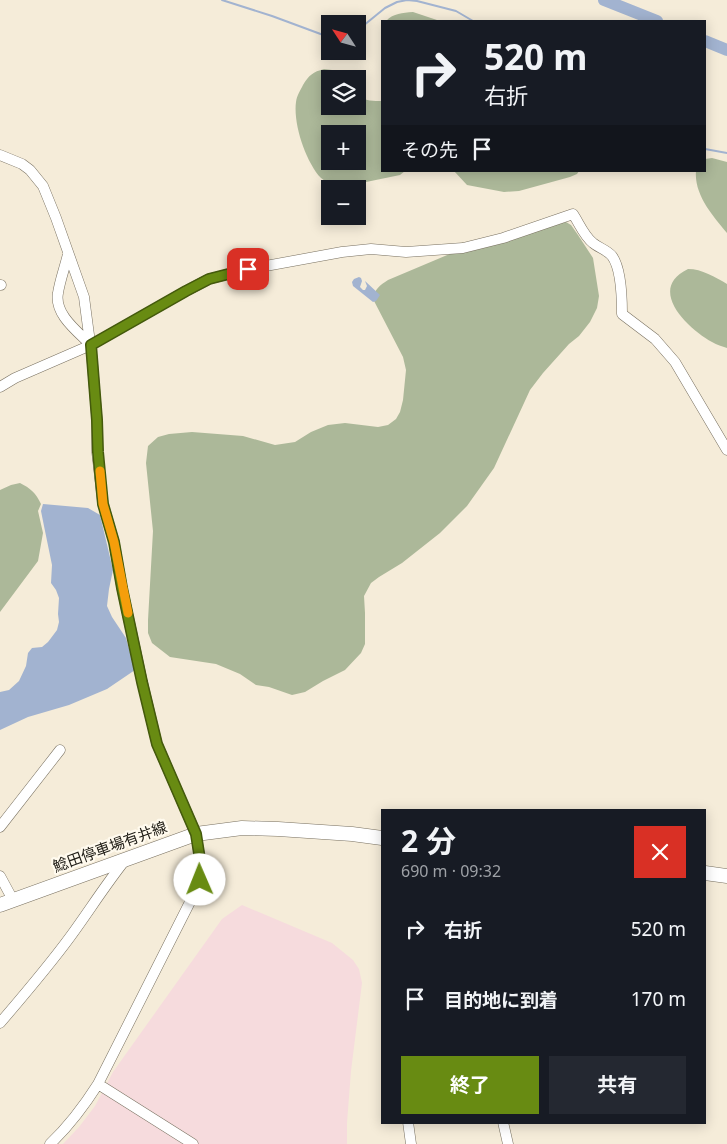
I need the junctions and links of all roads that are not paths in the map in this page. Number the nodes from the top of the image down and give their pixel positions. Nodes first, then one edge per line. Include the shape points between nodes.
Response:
1 (0, 155) edge
2 (68, 253) junction
3 (91, 345) junction
4 (0, 387) edge
5 (727, 450) edge
6 (60, 750) dead end
7 (0, 827) edge
8 (196, 834) junction
9 (381, 838) edge
10 (127, 858) junction
11 (706, 873) edge
12 (0, 876) edge
13 (727, 876) edge
14 (7, 902) edge
15 (0, 1023) edge
16 (98, 1084) junction
17 (408, 1124) edge
18 (503, 1124) edge
19 (50, 1144) edge
20 (193, 1144) edge
21 (411, 1144) edge
22 (508, 1144) edge

1 - 2 street via 22,164 43,186
2 - 3 street via 84,297
2 - 3 street via 57,295 59,308
3 - 4 street
3 - 5 street via 209,279 342,252 463,248 573,214 591,242 608,252 616,264 622,314 655,339 676,362
3 - 8 street via 103,504 157,744
6 - 7 street
8 - 9 main road, 鯰田停車場有井線 via 242,828
8 - 10 main road, 鯰田停車場有井線
8 - 16 street via 200,880
10 - 14 main road, 鯰田停車場有井線
10 - 15 street
11 - 13 main road
12 - 14 street
16 - 19 street
16 - 20 street
17 - 21 street
18 - 22 street

